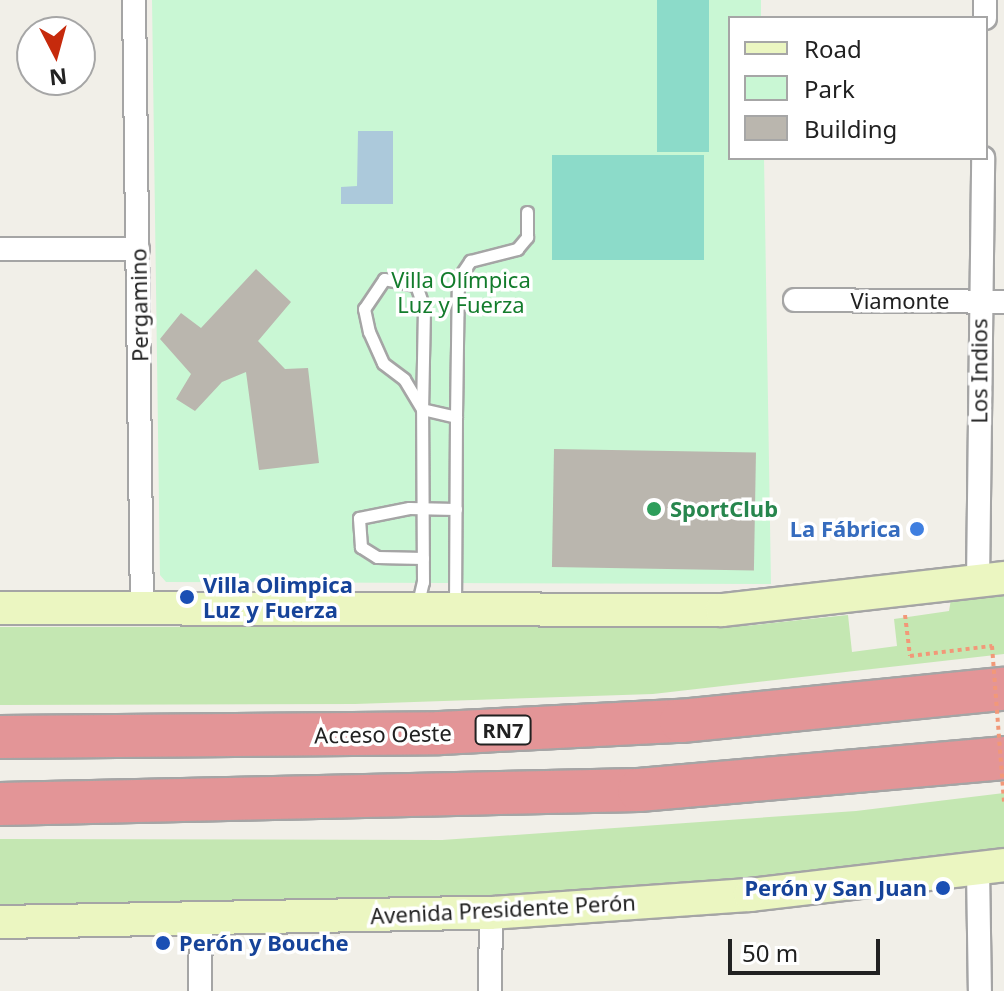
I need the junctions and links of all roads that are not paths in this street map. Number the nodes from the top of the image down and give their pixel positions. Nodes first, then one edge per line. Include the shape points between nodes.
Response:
1 (134, 0) edge
2 (983, 160) edge
3 (527, 212) dead end
4 (0, 249) edge
5 (138, 249) junction
6 (795, 300) dead end
7 (980, 302) junction
8 (1004, 302) edge
9 (422, 409) junction
10 (456, 417) junction
11 (422, 508) junction
12 (456, 509) junction
13 (423, 558) junction
14 (991, 581) edge
15 (0, 608) edge
16 (142, 609) junction
17 (455, 611) junction
18 (416, 612) junction
19 (1004, 689) edge
20 (0, 737) edge
21 (1004, 758) edge
22 (0, 804) edge
23 (991, 867) edge
24 (491, 913) junction
25 (201, 920) junction
26 (0, 922) edge
27 (200, 991) edge
28 (490, 991) edge
29 (980, 991) edge

1 - 5 street, Pergamino
2 - 7 street, Los Indios
3 - 10 lane via 527,237 517,249 470,261 458,279
4 - 5 street
5 - 16 street, Pergamino
6 - 7 street, Viamonte
7 - 8 street, Viamonte
7 - 14 street, Los Indios
9 - 9 lane via 424,308 416,285 384,279 364,309 369,332 383,363 404,379
9 - 10 lane
9 - 11 lane
10 - 12 lane
11 - 12 lane
11 - 13 lane
11 - 13 lane via 359,518 357,533 361,547 377,557
12 - 17 lane
13 - 18 lane
14 - 17 street via 722,610
15 - 16 street
16 - 18 street
17 - 18 street
19 - 20 highway, Acceso Oeste / RN7 via 681,721 470,732
21 - 22 highway via 639,790
23 - 24 street, Avenida Presidente Perón via 750,895
23 - 29 street
24 - 25 street, Avenida Presidente Perón
24 - 28 street
25 - 26 street, Avenida Presidente Perón
25 - 27 street

